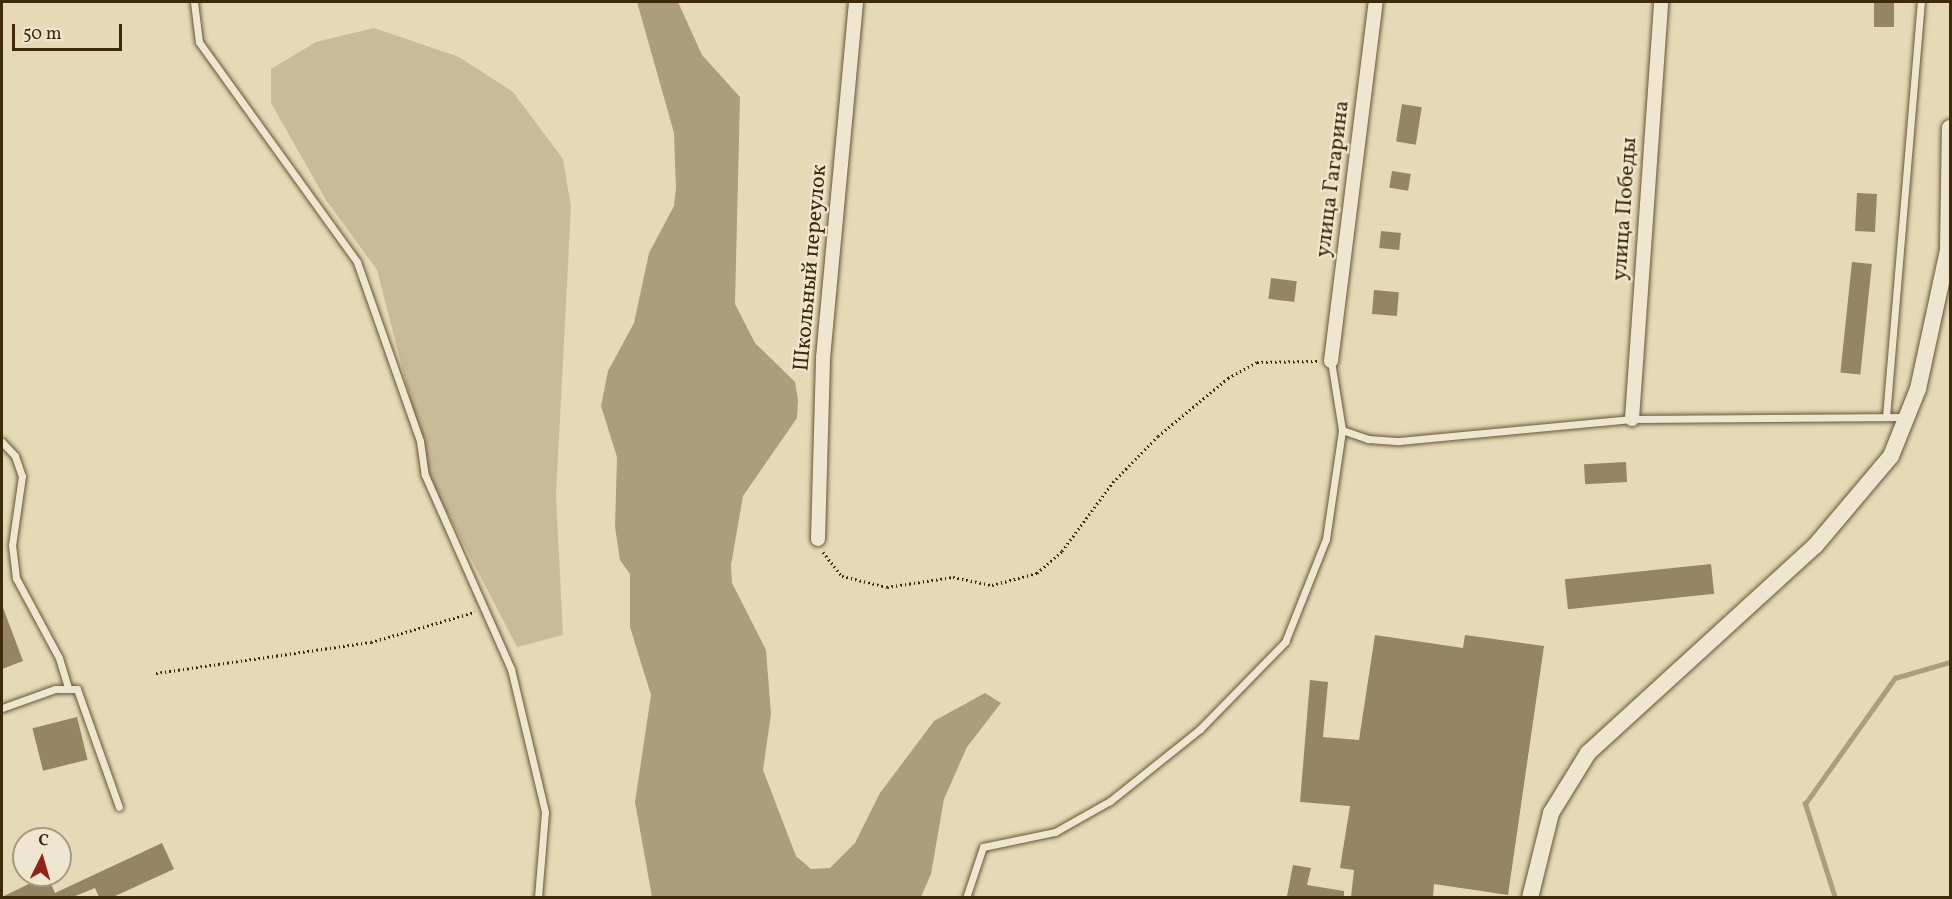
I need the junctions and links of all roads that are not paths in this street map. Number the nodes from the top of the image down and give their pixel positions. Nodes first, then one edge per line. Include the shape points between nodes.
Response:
1 (194, 2) edge
2 (856, 2) edge
3 (1376, 2) edge
4 (1660, 2) edge
5 (1921, 2) edge
6 (1950, 128) edge
7 (1949, 250) edge
8 (1331, 361) joint
9 (1886, 417) junction
10 (1909, 417) junction
11 (1632, 418) junction
12 (1342, 430) junction
13 (2, 442) edge
14 (818, 539) road end
15 (68, 687) junction
16 (2, 708) edge
17 (119, 807) dead end
18 (538, 897) edge
19 (966, 897) edge
20 (1530, 897) edge

1 - 18 lane via 198,42 357,262 420,441 425,475 511,669 545,812
2 - 14 street, Школьный переулок via 823,358
3 - 8 street, улица Гагарина
4 - 11 street, улица Победы
5 - 9 lane
6 - 7 street
7 - 10 street
8 - 12 lane
9 - 10 lane
9 - 11 lane
10 - 20 street via 1891,456 1852,508 1588,753 1551,813
11 - 12 lane via 1399,441
12 - 19 lane via 1326,539 1286,642 1200,729 1110,801 1055,832 983,847
13 - 15 lane via 15,456 22,476 12,545 16,578 59,658
15 - 16 lane
15 - 17 lane via 83,698

